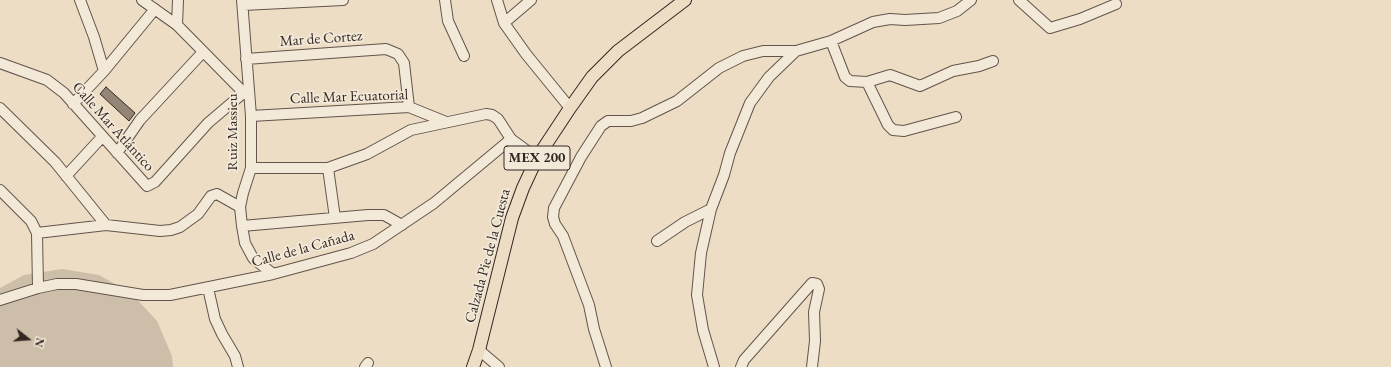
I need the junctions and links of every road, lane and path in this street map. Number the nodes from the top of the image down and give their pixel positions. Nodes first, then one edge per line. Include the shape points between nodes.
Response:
1 (80, 0) edge
2 (142, 0) edge
3 (178, 0) edge
4 (342, 0) edge
5 (445, 0) edge
6 (497, 0) edge
7 (532, 0) edge
8 (685, 0) edge
9 (971, 0) edge
10 (1019, 0) edge
11 (242, 3) edge
12 (1116, 4) dead end
13 (155, 9) junction
14 (504, 22) junction
15 (177, 26) junction
16 (830, 42) junction
17 (796, 51) junction
18 (203, 52) junction
19 (464, 56) dead end
20 (246, 59) junction
21 (993, 61) dead end
22 (0, 63) edge
23 (104, 71) junction
24 (867, 82) junction
25 (245, 91) junction
26 (73, 104) junction
27 (0, 108) edge
28 (409, 108) junction
29 (570, 108) junction
30 (251, 116) junction
31 (956, 117) dead end
32 (446, 122) junction
33 (102, 137) junction
34 (511, 139) junction
35 (117, 153) junction
36 (538, 158) junction
37 (251, 168) junction
38 (328, 168) junction
39 (66, 176) junction
40 (0, 190) edge
41 (240, 208) junction
42 (712, 209) junction
43 (335, 218) junction
44 (106, 225) junction
45 (402, 225) junction
46 (242, 226) junction
47 (37, 233) junction
48 (657, 241) dead end
49 (273, 274) junction
50 (38, 288) junction
51 (208, 288) junction
52 (0, 300) edge
53 (479, 350) junction
54 (238, 367) edge
55 (473, 367) edge
56 (499, 367) edge
57 (606, 367) edge
58 (714, 367) edge
59 (741, 367) edge
60 (812, 367) edge

1 - 23 street
2 - 13 street
3 - 15 street
4 - 11 street
5 - 19 street via 448,21
6 - 14 street
7 - 14 street
8 - 29 main road, Calzada Pie de la Cuesta / MEX 200 via 618,51 592,77
9 - 16 street via 957,11 939,18 873,22
10 - 12 street via 1050,28
11 - 20 street, Ruiz Massieu
13 - 15 street
13 - 23 street
14 - 29 street via 526,54
15 - 18 street
16 - 17 street
16 - 24 street via 845,77 850,81
17 - 42 street via 769,77 750,103
17 - 57 street via 763,51 743,56 719,68 677,101 642,118 631,121 608,121 601,126 581,157 554,208 553,217 590,305 594,329
18 - 25 street
18 - 35 street via 140,120
20 - 25 street, Ruiz Massieu
20 - 28 street, Mar de Cortez via 386,49 398,54 404,63
21 - 24 street via 953,72 920,86 890,75
22 - 26 street, Calle Mar Atlántico via 47,80
23 - 26 street
24 - 31 street via 888,125 894,130 904,131
25 - 30 street, Ruiz Massieu
25 - 35 street, Calle Mar Atlántico via 208,123 155,182 147,186
26 - 33 street, Calle Mar Atlántico
27 - 39 street
28 - 30 street, Calle Mar Ecuatorial
28 - 32 street, Calle Mar Ecuatorial
29 - 36 main road, Calzada Pie de la Cuesta / MEX 200
30 - 37 street, Ruiz Massieu
32 - 34 street via 492,115 498,119
32 - 38 street via 411,130 367,154
33 - 35 street, Calle Mar Atlántico
33 - 39 street
34 - 36 street
34 - 45 street, Calle de la Cañada via 434,203
36 - 53 main road, Calzada Pie de la Cuesta / MEX 200 via 512,218
37 - 38 street
37 - 41 street, Ruiz Massieu
38 - 43 street
39 - 44 street
40 - 47 street via 31,220
41 - 44 street via 217,194 211,196 198,214 180,227 171,230
41 - 46 street, Ruiz Massieu
42 - 48 street
42 - 58 street via 701,253 697,295 703,330
43 - 45 street via 384,215
43 - 46 street
44 - 47 street
45 - 49 street, Calle de la Cañada via 373,244 351,253
46 - 49 street, Ruiz Massieu via 245,243 253,258
47 - 50 street
49 - 51 street, Calle de la Cañada
50 - 51 street, Calle de la Cañada via 76,284 143,295 170,295
50 - 52 street, Calle de la Cañada
51 - 54 street via 215,318 236,356
53 - 55 main road, Calzada Pie de la Cuesta / MEX 200
53 - 56 street
59 - 60 street via 744,360 812,283 817,284 819,289 814,312 815,341

